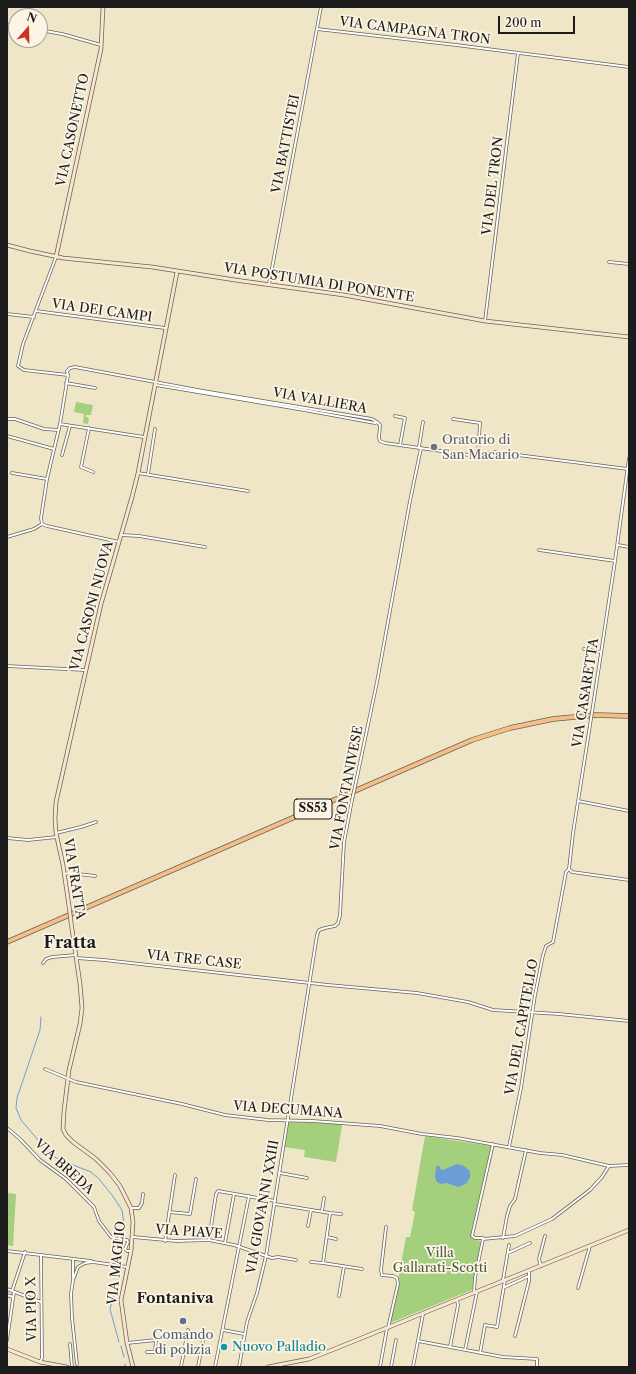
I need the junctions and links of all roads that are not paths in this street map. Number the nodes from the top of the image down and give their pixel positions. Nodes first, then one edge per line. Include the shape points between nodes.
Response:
1 (103, 7) edge
2 (321, 7) edge
3 (317, 29) junction
4 (48, 31) edge
5 (101, 45) junction
6 (518, 52) junction
7 (629, 67) edge
8 (7, 245) edge
9 (56, 256) junction
10 (609, 262) dead end
11 (629, 264) edge
12 (177, 272) junction
13 (269, 284) junction
14 (36, 311) junction
15 (7, 314) edge
16 (34, 316) junction
17 (485, 321) junction
18 (166, 328) junction
19 (629, 337) edge
20 (68, 375) junction
21 (66, 383) junction
22 (156, 383) junction
23 (95, 388) dead end
24 (395, 416) dead end
25 (453, 418) dead end
26 (7, 419) edge
27 (422, 422) dead end
28 (60, 424) junction
29 (70, 426) junction
30 (89, 428) junction
31 (58, 430) junction
32 (155, 430) dead end
33 (7, 436) edge
34 (144, 437) junction
35 (400, 445) junction
36 (420, 447) junction
37 (54, 449) junction
38 (62, 455) dead end
39 (478, 455) junction
40 (629, 458) edge
41 (628, 469) junction
42 (12, 472) dead end
43 (93, 472) dead end
44 (138, 473) junction
45 (148, 474) junction
46 (47, 479) junction
47 (248, 491) dead end
48 (42, 524) junction
49 (121, 535) junction
50 (7, 537) edge
51 (119, 542) junction
52 (618, 545) junction
53 (629, 546) edge
54 (205, 547) dead end
55 (539, 550) dead end
56 (615, 561) junction
57 (584, 649) dead end
58 (601, 652) junction
59 (7, 666) edge
60 (85, 670) junction
61 (82, 682) joint
62 (629, 716) edge
63 (578, 801) junction
64 (629, 811) edge
65 (96, 822) dead end
66 (57, 835) junction
67 (7, 838) edge
68 (569, 869) junction
69 (64, 874) junction
70 (95, 876) dead end
71 (629, 880) edge
72 (7, 942) edge
73 (76, 957) junction
74 (43, 963) dead end
75 (309, 983) junction
76 (532, 1012) junction
77 (629, 1021) edge
78 (45, 1069) dead end
79 (68, 1079) junction
80 (287, 1120) junction
81 (7, 1128) edge
82 (494, 1144) junction
83 (509, 1147) junction
84 (526, 1150) junction
85 (629, 1165) edge
86 (609, 1166) junction
87 (280, 1173) junction
88 (175, 1175) dead end
89 (307, 1178) dead end
90 (196, 1179) dead end
91 (143, 1194) dead end
92 (234, 1194) junction
93 (249, 1196) junction
94 (324, 1198) dead end
95 (275, 1202) junction
96 (131, 1208) junction
97 (312, 1210) junction
98 (322, 1211) junction
99 (169, 1212) junction
100 (330, 1213) junction
101 (341, 1214) dead end
102 (308, 1226) dead end
103 (386, 1227) dead end
104 (629, 1230) edge
105 (545, 1236) dead end
106 (133, 1237) junction
107 (327, 1237) junction
108 (336, 1238) dead end
109 (503, 1238) junction
110 (483, 1239) junction
111 (209, 1240) junction
112 (165, 1241) junction
113 (225, 1243) junction
114 (530, 1243) dead end
115 (509, 1245) dead end
116 (240, 1246) junction
117 (590, 1246) junction
118 (7, 1251) edge
119 (131, 1251) junction
120 (25, 1252) junction
121 (508, 1253) junction
122 (41, 1255) junction
123 (266, 1256) junction
124 (77, 1259) junction
125 (73, 1260) junction
126 (296, 1260) dead end
127 (93, 1262) junction
128 (310, 1262) dead end
129 (323, 1263) junction
130 (79, 1266) junction
131 (344, 1266) junction
132 (540, 1266) junction
133 (128, 1267) junction
134 (362, 1269) dead end
135 (529, 1271) junction
136 (529, 1276) junction
137 (73, 1280) junction
138 (504, 1281) junction
139 (505, 1287) junction
140 (578, 1288) dead end
141 (7, 1289) edge
142 (13, 1291) junction
143 (476, 1293) junction
144 (7, 1295) edge
145 (339, 1296) dead end
146 (13, 1297) junction
147 (457, 1300) junction
148 (41, 1302) junction
149 (423, 1314) junction
150 (8, 1326) edge
151 (388, 1328) junction
152 (188, 1330) dead end
153 (223, 1330) junction
154 (244, 1334) junction
155 (515, 1336) dead end
156 (7, 1340) edge
157 (396, 1340) dead end
158 (203, 1341) dead end
159 (418, 1341) junction
160 (127, 1343) junction
161 (70, 1344) dead end
162 (450, 1347) junction
163 (7, 1349) edge
164 (465, 1350) junction
165 (147, 1352) dead end
166 (480, 1353) junction
167 (40, 1362) junction
168 (77, 1364) dead end
169 (68, 1367) edge
170 (72, 1367) edge
171 (133, 1367) edge
172 (181, 1367) edge
173 (198, 1367) edge
174 (215, 1367) edge
175 (239, 1367) edge
176 (268, 1367) edge
177 (380, 1367) edge
178 (391, 1367) edge
179 (413, 1367) edge
180 (537, 1367) edge

1 - 5 main road, VIA CASONETTO
2 - 3 street, VIA BATTISTEI
3 - 6 street, VIA CAMPAGNA TRON
3 - 13 street, VIA BATTISTEI
4 - 5 street
5 - 9 main road, VIA CASONETTO
6 - 7 street, VIA CAMPAGNA TRON
6 - 17 street, VIA DEL TRON
8 - 9 main road, VIA POSTUMIA DI PONENTE
9 - 12 main road, VIA POSTUMIA DI PONENTE
9 - 14 street
10 - 11 street
12 - 13 main road, VIA POSTUMIA DI PONENTE
12 - 18 main road, VIA CASONI NUOVA
13 - 17 main road, VIA POSTUMIA DI PONENTE via 372,299
14 - 16 street
14 - 18 street, VIA DEI CAMPI
15 - 16 street
16 - 20 street via 18,366 24,370
17 - 19 main road, VIA POSTUMIA DI PONENTE
18 - 22 main road, VIA CASONI NUOVA
20 - 21 street
20 - 22 street, VIA VALLIERA via 70,368 75,367
21 - 23 street
21 - 28 street
22 - 34 main road, VIA CASONI NUOVA
22 - 35 street, VIA VALLIERA via 377,422 380,425 380,441
24 - 35 street via 405,418
25 - 39 street via 480,423
26 - 31 street
27 - 36 street, VIA FONTANIVESE
28 - 29 street
28 - 31 street
29 - 30 street
29 - 38 street
30 - 34 street
30 - 43 street via 81,468
31 - 37 street
32 - 45 street
33 - 37 street
34 - 44 main road, VIA CASONI NUOVA
35 - 36 street
36 - 39 street
36 - 75 street, VIA FONTANIVESE, bridge via 377,682 344,842 340,915 336,926 319,930
37 - 46 street
39 - 41 street via 494,452
40 - 41 street, VIA CASARETTA
41 - 52 street, VIA CASARETTA
42 - 46 street
44 - 45 street
44 - 49 main road, VIA CASONI NUOVA
45 - 47 street
46 - 48 street
48 - 50 street
48 - 51 street
49 - 51 main road, VIA CASONI NUOVA
49 - 54 street, VIA CASONI NUOVA
51 - 60 main road, VIA CASONI NUOVA via 106,581
52 - 53 street
52 - 56 street, VIA CASARETTA
55 - 56 street
56 - 58 street, VIA CASARETTA
57 - 58 street
58 - 63 street, VIA CASARETTA, bridge
59 - 60 street
60 - 61 main road, VIA CASONI NUOVA
61 - 66 main road, VIA FRATTA via 56,802
62 - 72 highway, SS53 via 553,719 510,728 472,740
63 - 64 street
63 - 68 street, VIA CASARETTA
65 - 66 street
66 - 67 street via 28,840
66 - 69 main road, VIA FRATTA
68 - 71 street via 572,872
68 - 76 street, VIA DEL CAPITELLO via 563,883 553,942 546,946 543,955
69 - 70 street
69 - 73 main road, VIA FRATTA, bridge
73 - 74 street, VIA TRE CASE via 52,957
73 - 75 street, VIA TRE CASE
73 - 79 main road, VIA FRATTA via 82,1008
75 - 76 street, VIA TRE CASE via 416,993 468,1002 493,1010
75 - 80 street, VIA FONTANIVESE
76 - 77 street, VIA TRE CASE
76 - 83 street, VIA DEL CAPITELLO
78 - 79 street, VIA DECUMANA
79 - 80 street, VIA DECUMANA via 225,1115
79 - 96 main road, VIA MAGLIO via 62,1124 66,1135 110,1173
80 - 82 street, VIA DECUMANA via 380,1126
80 - 87 street, VIA GIOVANNI XXIII
81 - 119 street, VIA BREDA via 40,1160 77,1190 94,1207 99,1221 111,1237 127,1240 126,1250
82 - 83 street, VIA DECUMANA
82 - 110 street via 472,1236
83 - 84 street, VIA DECUMANA
84 - 86 street, VIA DECUMANA
84 - 109 street
85 - 86 street, VIA DECUMANA
86 - 109 street via 590,1190 552,1219 515,1236
87 - 89 street
87 - 95 street, VIA GIOVANNI XXIII
88 - 99 street
90 - 99 street via 190,1214
91 - 96 street, VIA MAGLIO via 139,1208
92 - 93 street
92 - 111 street via 218,1191 216,1194
92 - 113 street
93 - 95 street
93 - 116 street
94 - 98 street
95 - 97 street
95 - 123 street, VIA GIOVANNI XXIII
96 - 106 main road, VIA MAGLIO
97 - 98 street
97 - 102 street
98 - 100 street
99 - 112 street
100 - 101 street
100 - 107 street
103 - 151 street via 381,1270 382,1274 397,1278 398,1284
104 - 117 main road
105 - 132 street via 539,1259
106 - 112 street, VIA PIAVE
106 - 119 main road, VIA MAGLIO
107 - 108 street
107 - 129 street
109 - 110 street
110 - 143 street via 475,1278
111 - 112 street, VIA PIAVE
111 - 113 street, VIA PIAVE
113 - 116 street, VIA PIAVE
114 - 121 street
115 - 121 street
116 - 123 street, VIA PIAVE
116 - 153 street
117 - 132 main road
117 - 140 street
118 - 120 street
119 - 133 main road, VIA MAGLIO
120 - 122 street
120 - 142 street
121 - 138 street
122 - 125 street
122 - 148 street, VIA PIO X
123 - 126 street, VIA PIAVE
123 - 154 street, VIA GIOVANNI XXIII
124 - 125 street
124 - 127 street
124 - 130 street
125 - 130 street
125 - 137 street
127 - 130 street
127 - 133 street
128 - 129 street
129 - 131 street
130 - 137 street
131 - 134 street
131 - 145 street
132 - 135 main road
133 - 160 main road, VIA MAGLIO via 121,1300
135 - 136 street
135 - 138 main road
136 - 139 street
136 - 155 street
137 - 168 street via 71,1303
138 - 139 street
138 - 143 main road
139 - 166 street via 498,1327 485,1325
141 - 142 street
142 - 146 street
142 - 148 street
143 - 147 main road
143 - 164 street
144 - 146 street
146 - 150 street
147 - 149 main road
147 - 162 street
148 - 167 street, VIA PIO X
149 - 151 main road
149 - 159 street
150 - 156 street
151 - 176 main road via 309,1359
151 - 177 street
152 - 172 street
153 - 154 street
153 - 174 street
154 - 175 street, VIA GIOVANNI XXIII
157 - 178 street
158 - 173 street
159 - 162 street
159 - 179 street
160 - 165 street via 156,1340 155,1352
160 - 171 main road, VIA MAGLIO
161 - 170 street
162 - 164 street
163 - 167 main road
164 - 166 street
166 - 180 street via 537,1359
167 - 169 main road

